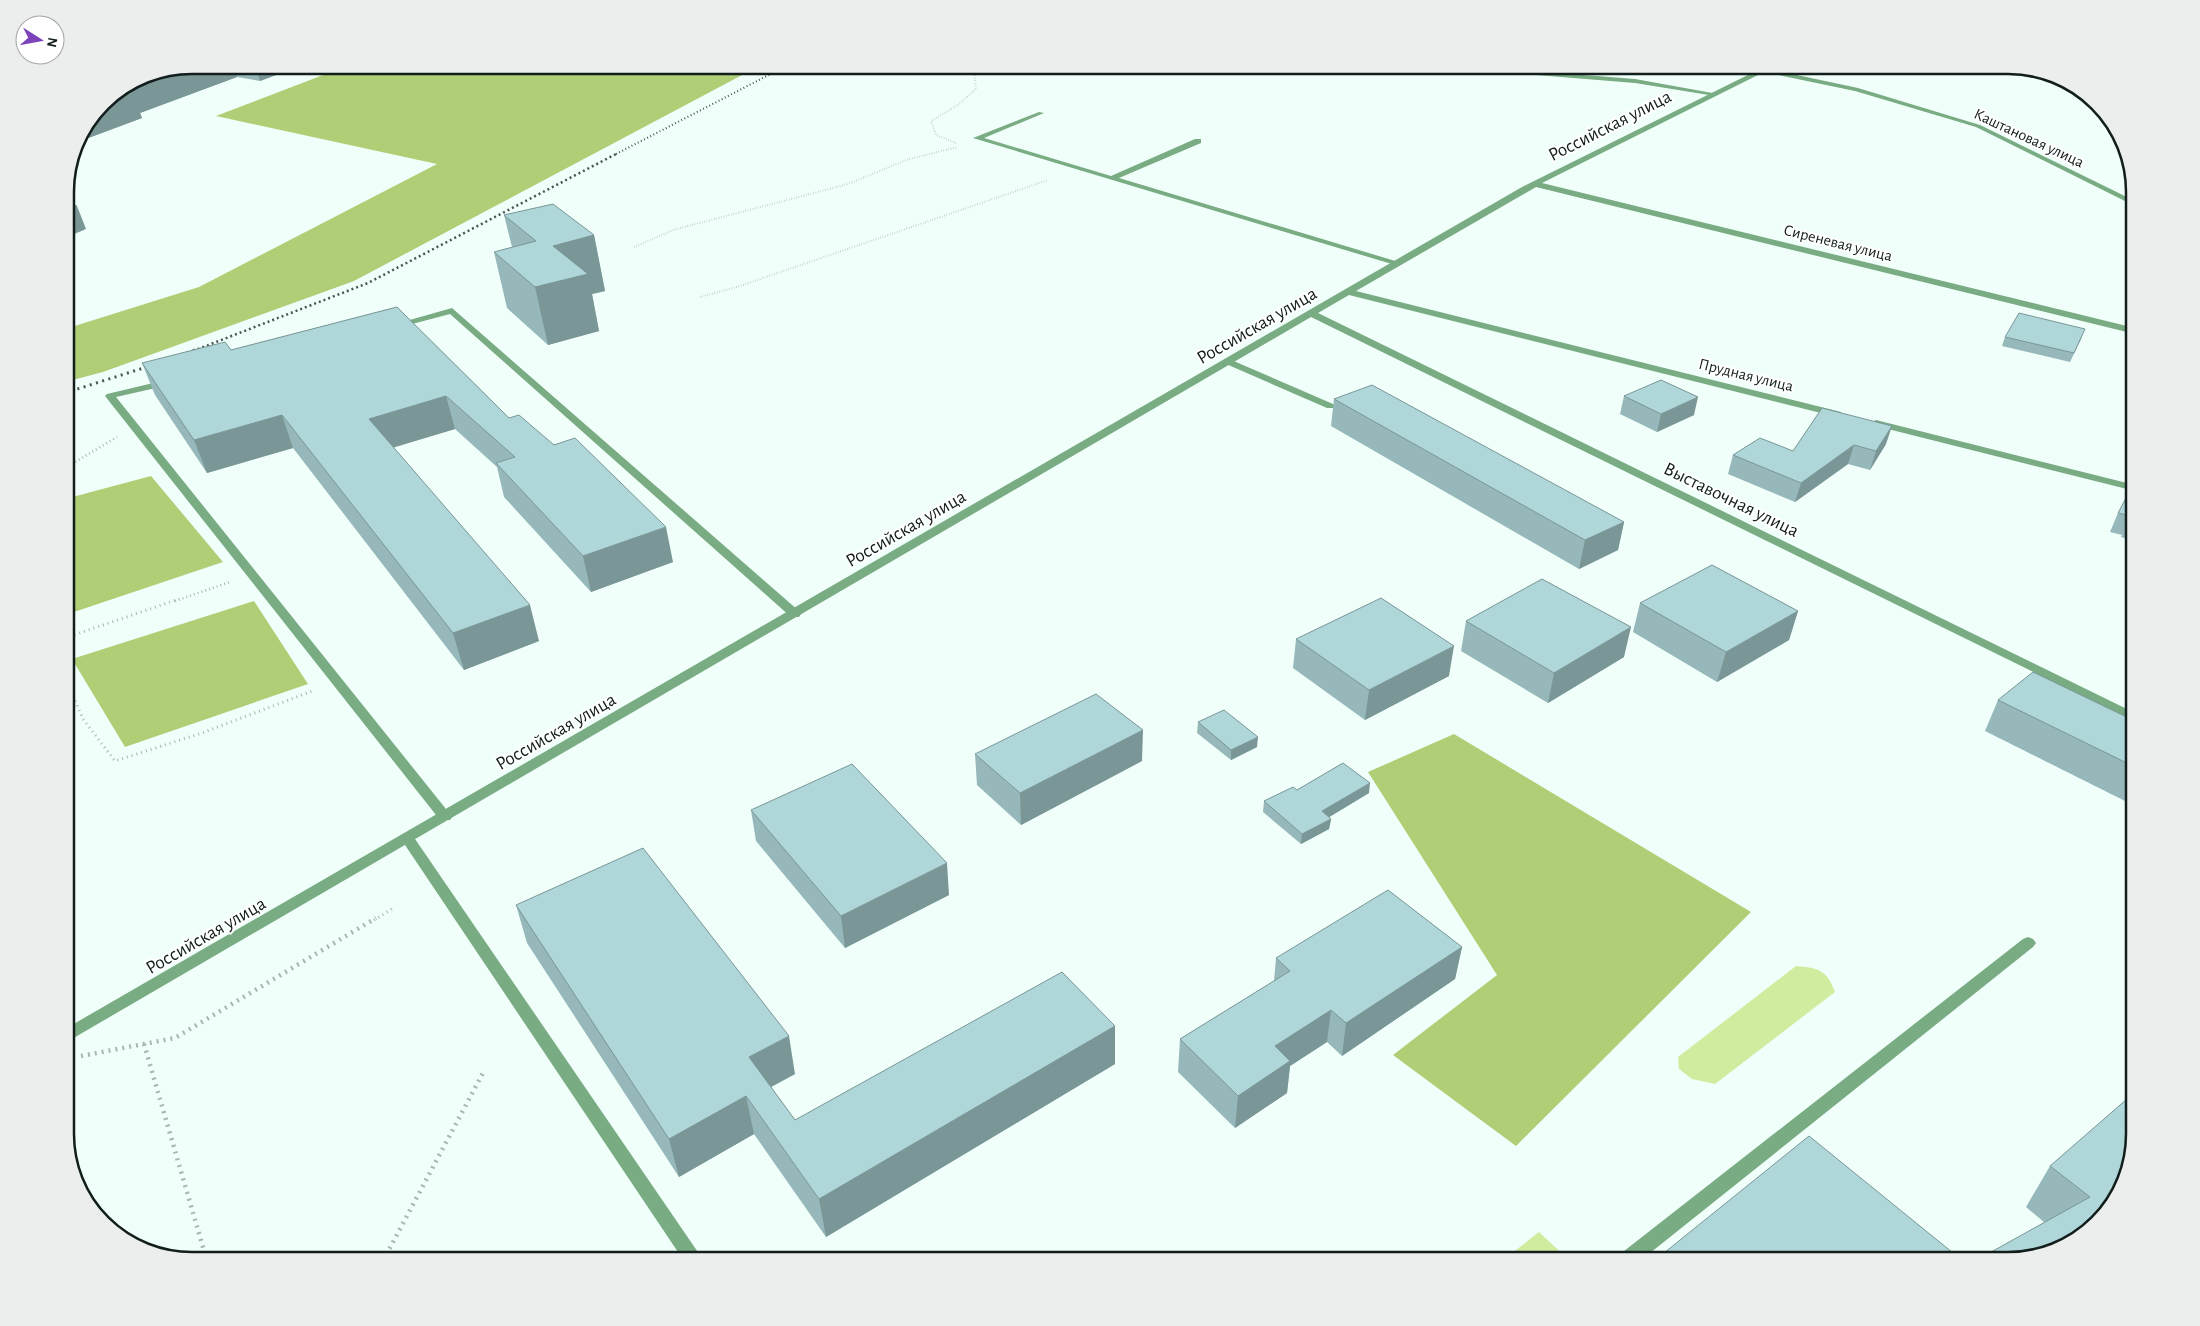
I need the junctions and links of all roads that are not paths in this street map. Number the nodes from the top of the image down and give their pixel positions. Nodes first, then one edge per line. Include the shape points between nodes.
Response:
1 (1548, 74) edge
2 (1754, 74) edge
3 (1796, 74) edge
4 (1715, 94) junction
5 (1041, 113) dead end
6 (1198, 141) dead end
7 (1112, 178) junction
8 (1535, 184) junction
9 (2126, 200) edge
10 (1398, 263) junction
11 (1350, 292) junction
12 (1312, 314) junction
13 (386, 328) edge
14 (2126, 329) edge
15 (1229, 362) junction
16 (177, 380) edge
17 (1330, 406) dead end
18 (1844, 416) edge
19 (1863, 420) edge
20 (2126, 486) edge
21 (795, 614) junction
22 (2126, 714) edge
23 (445, 817) junction
24 (408, 839) junction
25 (2028, 943) dead end
26 (74, 1033) edge
27 (689, 1252) edge
28 (1637, 1252) edge

1 - 4 street via 1635,81
2 - 4 street, Российская улица
3 - 9 street, Каштановая улица via 1978,126
4 - 8 street, Российская улица
5 - 7 street via 977,138
6 - 7 street
7 - 10 street
8 - 10 street, Российская улица
8 - 14 street, Сиреневая улица
10 - 11 street, Российская улица
11 - 12 street, Российская улица
11 - 18 street, Прудная улица
12 - 15 street, Российская улица
12 - 22 street, Выставочная улица
13 - 21 street via 452,311
15 - 17 street
15 - 21 street, Российская улица
16 - 23 street via 110,396
19 - 20 street
21 - 23 street, Российская улица
23 - 24 street, Российская улица
24 - 26 street, Российская улица
24 - 27 street
25 - 28 street

